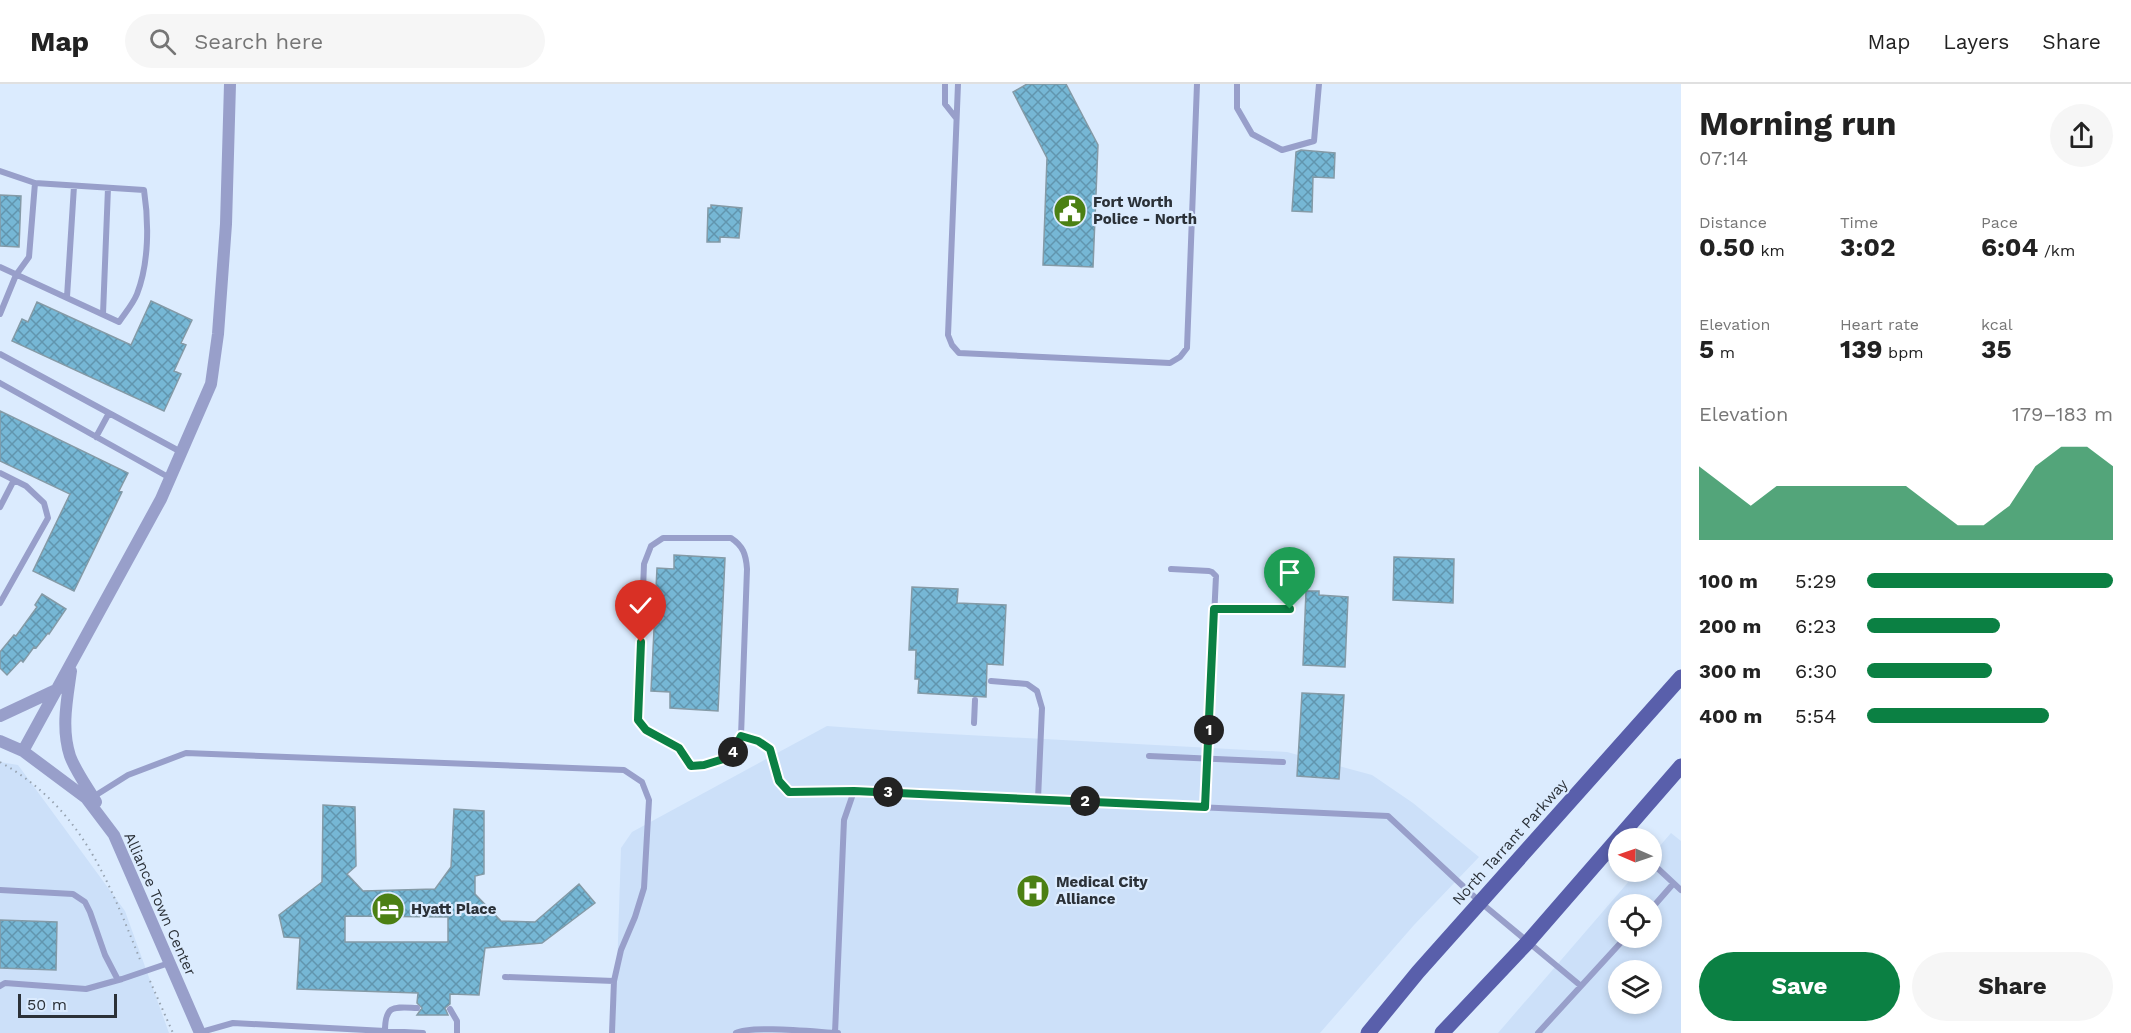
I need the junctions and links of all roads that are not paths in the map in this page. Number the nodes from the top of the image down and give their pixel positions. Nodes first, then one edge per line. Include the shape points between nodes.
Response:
1 (230, 84) edge
2 (945, 84) edge
3 (958, 84) edge
4 (1197, 84) edge
5 (1237, 84) edge
6 (1319, 84) edge
7 (956, 119) junction
8 (0, 171) edge
9 (35, 183) junction
10 (74, 186) junction
11 (108, 188) junction
12 (0, 267) edge
13 (16, 275) junction
14 (67, 297) junction
15 (0, 314) edge
16 (103, 314) junction
17 (0, 354) edge
18 (0, 383) edge
19 (109, 413) junction
20 (96, 437) junction
21 (181, 452) junction
22 (0, 472) edge
23 (170, 478) junction
24 (14, 480) junction
25 (0, 507) edge
26 (1171, 570) dead end
27 (0, 603) edge
28 (1214, 609) junction
29 (1290, 609) dead end
30 (72, 663) junction
31 (1681, 678) edge
32 (991, 681) dead end
33 (58, 689) junction
34 (975, 700) dead end
35 (0, 716) edge
36 (974, 723) dead end
37 (741, 736) junction
38 (0, 741) edge
39 (23, 752) junction
40 (1149, 756) dead end
41 (1208, 758) junction
42 (1283, 762) dead end
43 (1681, 766) edge
44 (854, 791) junction
45 (93, 797) junction
46 (1038, 799) junction
47 (1205, 807) junction
48 (1631, 828) edge
49 (114, 835) junction
50 (1608, 854) edge
51 (1662, 873) edge
52 (1673, 884) junction
53 (0, 890) edge
54 (1681, 890) edge
55 (1662, 897) edge
56 (1480, 902) junction
57 (1527, 943) junction
58 (1615, 948) edge
59 (169, 963) junction
60 (505, 977) dead end
61 (118, 980) junction
62 (614, 981) junction
63 (2, 984) edge
64 (1581, 986) junction
65 (417, 1008) dead end
66 (450, 1009) dead end
67 (303, 1030) edge
68 (385, 1031) junction
69 (199, 1033) edge
70 (423, 1033) edge
71 (457, 1033) edge
72 (612, 1033) edge
73 (736, 1033) edge
74 (837, 1033) edge
75 (1368, 1033) edge
76 (1442, 1033) edge
77 (1538, 1033) edge

1 - 21 street via 218,334 211,384
2 - 7 lane via 945,104
3 - 7 lane
4 - 7 lane via 1187,348 1170,363 959,353 948,335
5 - 6 lane via 1236,108 1252,134 1282,150 1314,141
8 - 9 lane
9 - 10 lane
9 - 13 lane via 29,257
10 - 11 lane
10 - 14 lane
11 - 16 lane
11 - 16 lane via 144,190 146,260 137,295 119,322
12 - 13 lane
13 - 14 lane
13 - 15 lane
14 - 16 lane
17 - 19 lane
18 - 20 lane
19 - 20 lane
19 - 21 lane
20 - 23 lane
21 - 23 street
22 - 24 lane
23 - 30 street
24 - 25 lane
24 - 27 lane via 44,503 48,518
26 - 28 lane via 1212,572 1216,576
28 - 29 lane
28 - 41 lane
30 - 33 street
30 - 45 street via 64,718 66,733 71,757
31 - 56 main road, North Tarrant Parkway
32 - 46 lane via 1027,684 1037,691 1042,708
33 - 35 street
33 - 39 street
34 - 36 lane
37 - 37 lane via 746,555 730,538 663,538 651,546 644,564 638,720 646,730 679,748 691,766 730,757
37 - 44 lane via 770,749 779,781 789,792
38 - 39 street, Alliance Town Center
39 - 49 street, Alliance Town Center via 86,798
40 - 41 lane
41 - 42 lane
41 - 47 lane
43 - 48 main road
44 - 46 lane
44 - 74 lane via 844,820
45 - 49 street
45 - 62 lane via 128,775 186,753 624,770 642,782 649,800 647,852 644,888
46 - 47 lane
47 - 56 lane via 1388,816
49 - 59 street, Alliance Town Center
50 - 57 main road
51 - 52 lane
52 - 54 lane
52 - 55 lane
53 - 61 lane via 73,894 85,902
56 - 57 lane
56 - 75 main road, North Tarrant Parkway
57 - 64 lane
57 - 76 main road
58 - 64 lane
59 - 61 lane
59 - 69 street, Alliance Town Center
60 - 62 lane
61 - 63 lane via 86,988
62 - 72 lane
64 - 77 lane
65 - 68 lane via 394,1007 388,1011
66 - 71 lane via 457,1021
67 - 68 lane
67 - 69 lane via 232,1023
68 - 70 lane
73 - 74 lane

